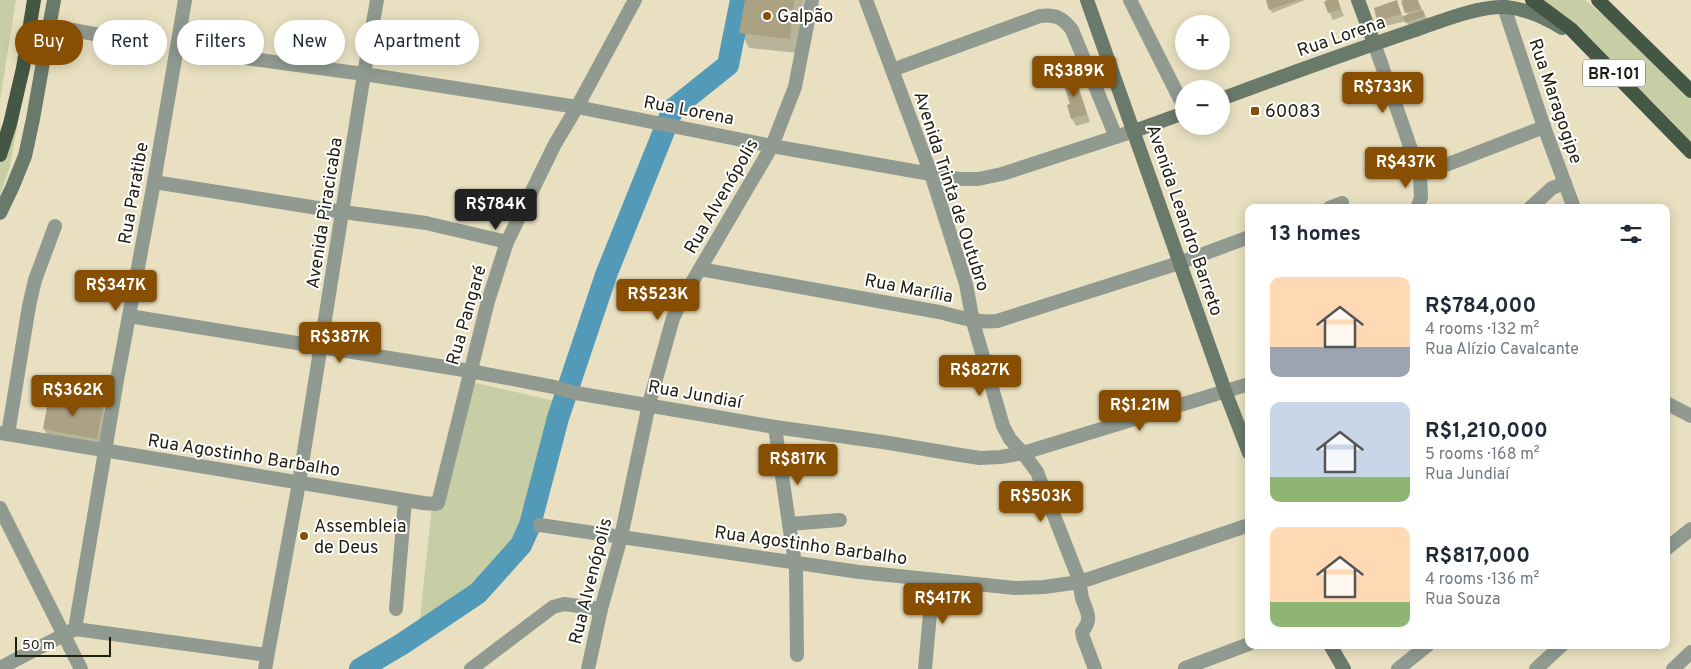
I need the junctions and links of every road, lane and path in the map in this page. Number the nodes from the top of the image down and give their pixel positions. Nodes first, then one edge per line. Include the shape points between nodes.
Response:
1 (34, 0) edge
2 (54, 0) edge
3 (185, 0) edge
4 (377, 0) edge
5 (635, 0) edge
6 (812, 0) edge
7 (866, 0) edge
8 (1087, 0) edge
9 (1130, 0) edge
10 (1358, 0) edge
11 (1532, 0) edge
12 (1598, 0) edge
13 (1504, 7) junction
14 (51, 20) edge
15 (182, 20) edge
16 (1374, 43) junction
17 (1586, 43) junction
18 (177, 55) edge
19 (264, 61) edge
20 (43, 65) edge
21 (892, 70) junction
22 (364, 74) junction
23 (1175, 89) edge
24 (1691, 91) edge
25 (1230, 96) edge
26 (577, 107) junction
27 (1175, 116) edge
28 (1544, 127) junction
29 (1134, 131) junction
30 (1116, 137) junction
31 (772, 146) junction
32 (1691, 152) edge
33 (0, 155) edge
34 (931, 174) junction
35 (1420, 175) junction
36 (154, 182) junction
37 (1565, 182) junction
38 (1419, 204) edge
39 (1534, 204) edge
40 (1573, 204) edge
41 (344, 212) junction
42 (0, 213) edge
43 (55, 226) dead end
44 (1245, 238) edge
45 (507, 242) junction
46 (1179, 263) junction
47 (700, 269) junction
48 (129, 316) junction
49 (973, 322) junction
50 (321, 346) junction
51 (470, 372) junction
52 (1245, 385) edge
53 (1225, 391) junction
54 (649, 404) junction
55 (1670, 405) edge
56 (1691, 416) edge
57 (775, 427) junction
58 (4, 434) edge
59 (1245, 442) edge
60 (106, 450) junction
61 (1023, 453) junction
62 (299, 483) junction
63 (405, 500) junction
64 (423, 503) joint
65 (0, 508) edge
66 (840, 520) dead end
67 (789, 524) junction
68 (540, 525) dead end
69 (1245, 527) edge
70 (1691, 529) edge
71 (621, 537) junction
72 (1670, 546) edge
73 (795, 562) junction
74 (933, 580) junction
75 (1080, 582) junction
76 (601, 608) junction
77 (396, 609) dead end
78 (70, 631) junction
79 (1245, 646) edge
80 (1332, 649) edge
81 (1423, 649) edge
82 (1558, 649) edge
83 (1691, 652) edge
84 (796, 655) dead end
85 (266, 662) edge
86 (1, 667) edge
87 (1185, 668) dead end
88 (81, 669) edge
89 (471, 669) edge
90 (588, 669) edge
91 (925, 669) edge
92 (1095, 669) edge
93 (1344, 669) edge
94 (1398, 669) edge
95 (1536, 669) edge
96 (1674, 669) edge

1 - 33 highway via 24,68
2 - 14 main road
3 - 15 street, Rua Paratibe
4 - 22 street, Avenida Piracicaba
5 - 26 street, Rua Pangaré
6 - 31 street, Rua Alvenópolis via 795,87
7 - 21 street, Avenida Trinta de Outubro
8 - 29 main road, Avenida Leandro Barreto
9 - 23 street
10 - 16 main road
11 - 17 highway, BR-101
12 - 24 highway, BR-101
13 - 16 main road, Rua Lorena via 1463,14
13 - 17 main road, Rua Lorena via 1526,10
13 - 28 street, Rua Maragogipe
16 - 25 main road, Rua Lorena
16 - 35 street
17 - 32 highway, BR-101
18 - 36 street, Rua Paratibe
19 - 22 street, Rua Lorena
20 - 42 main road via 25,156
21 - 30 street via 1040,16 1058,16 1072,30
21 - 34 street, Avenida Trinta de Outubro
22 - 26 street, Rua Lorena
22 - 41 street, Avenida Piracicaba
26 - 31 street, Rua Lorena
26 - 45 street, Rua Pangaré
27 - 29 main road, Rua Lorena
28 - 35 street
28 - 37 street, Rua Maragogipe
29 - 30 street, Rua Lorena
29 - 46 main road, Avenida Leandro Barreto
30 - 34 street, Rua Lorena via 978,179
31 - 34 street, Rua Lorena
31 - 47 street, Rua Alvenópolis
34 - 49 street, Avenida Trinta de Outubro via 966,284
35 - 38 street
36 - 41 street
36 - 48 street, Rua Paratibe
37 - 39 street via 1552,188
37 - 40 street, Rua Maragogipe
41 - 45 street via 426,224
41 - 50 street, Avenida Piracicaba
43 - 58 street via 35,280
44 - 46 street, Rua Marília
45 - 51 street, Rua Pangaré
46 - 49 street, Rua Marília via 997,321
46 - 53 main road, Avenida Leandro Barreto
47 - 49 street, Rua Marília via 939,312
47 - 54 street, Rua Alvenópolis via 673,318
48 - 50 street, Rua Jundiaí
48 - 60 street, Rua Paratibe
49 - 61 street, Avenida Trinta de Outubro via 1003,426 1010,440
50 - 51 street, Rua Jundiaí
50 - 62 street, Avenida Piracicaba
51 - 54 street, Rua Jundiaí
51 - 64 street, Rua Pangaré via 440,499 435,504
52 - 53 street, Rua Jundiaí
53 - 59 main road, Avenida Leandro Barreto
53 - 61 street, Rua Jundiaí
54 - 57 street, Rua Jundiaí
54 - 71 street, Rua Alvenópolis
55 - 56 street
57 - 61 street, Rua Jundiaí via 980,458
57 - 67 street
58 - 60 street, Rua Agostinho Barbalho
60 - 62 street, Rua Agostinho Barbalho
60 - 78 street, Rua Paratibe
61 - 75 street, Avenida Trinta de Outubro via 1037,472
62 - 63 street, Rua Agostinho Barbalho
62 - 85 street, Avenida Piracicaba
63 - 64 street, Rua Agostinho Barbalho
63 - 77 street
65 - 78 street
66 - 67 street
67 - 73 street
68 - 71 street, Rua Agostinho Barbalho
69 - 75 street, Rua Agostinho Barbalho
70 - 72 street
71 - 73 street, Rua Agostinho Barbalho
71 - 76 street, Rua Alvenópolis
73 - 74 street, Rua Agostinho Barbalho
73 - 84 street
74 - 75 street, Rua Agostinho Barbalho via 1015,588
74 - 91 street
75 - 92 street, Avenida Trinta de Outubro via 1089,617 1082,632
76 - 89 street via 564,604 553,607
76 - 90 street, Rua Alvenópolis
78 - 85 street
78 - 86 street
78 - 88 street
79 - 87 street
80 - 93 main road
81 - 94 street
82 - 95 street
83 - 96 street

